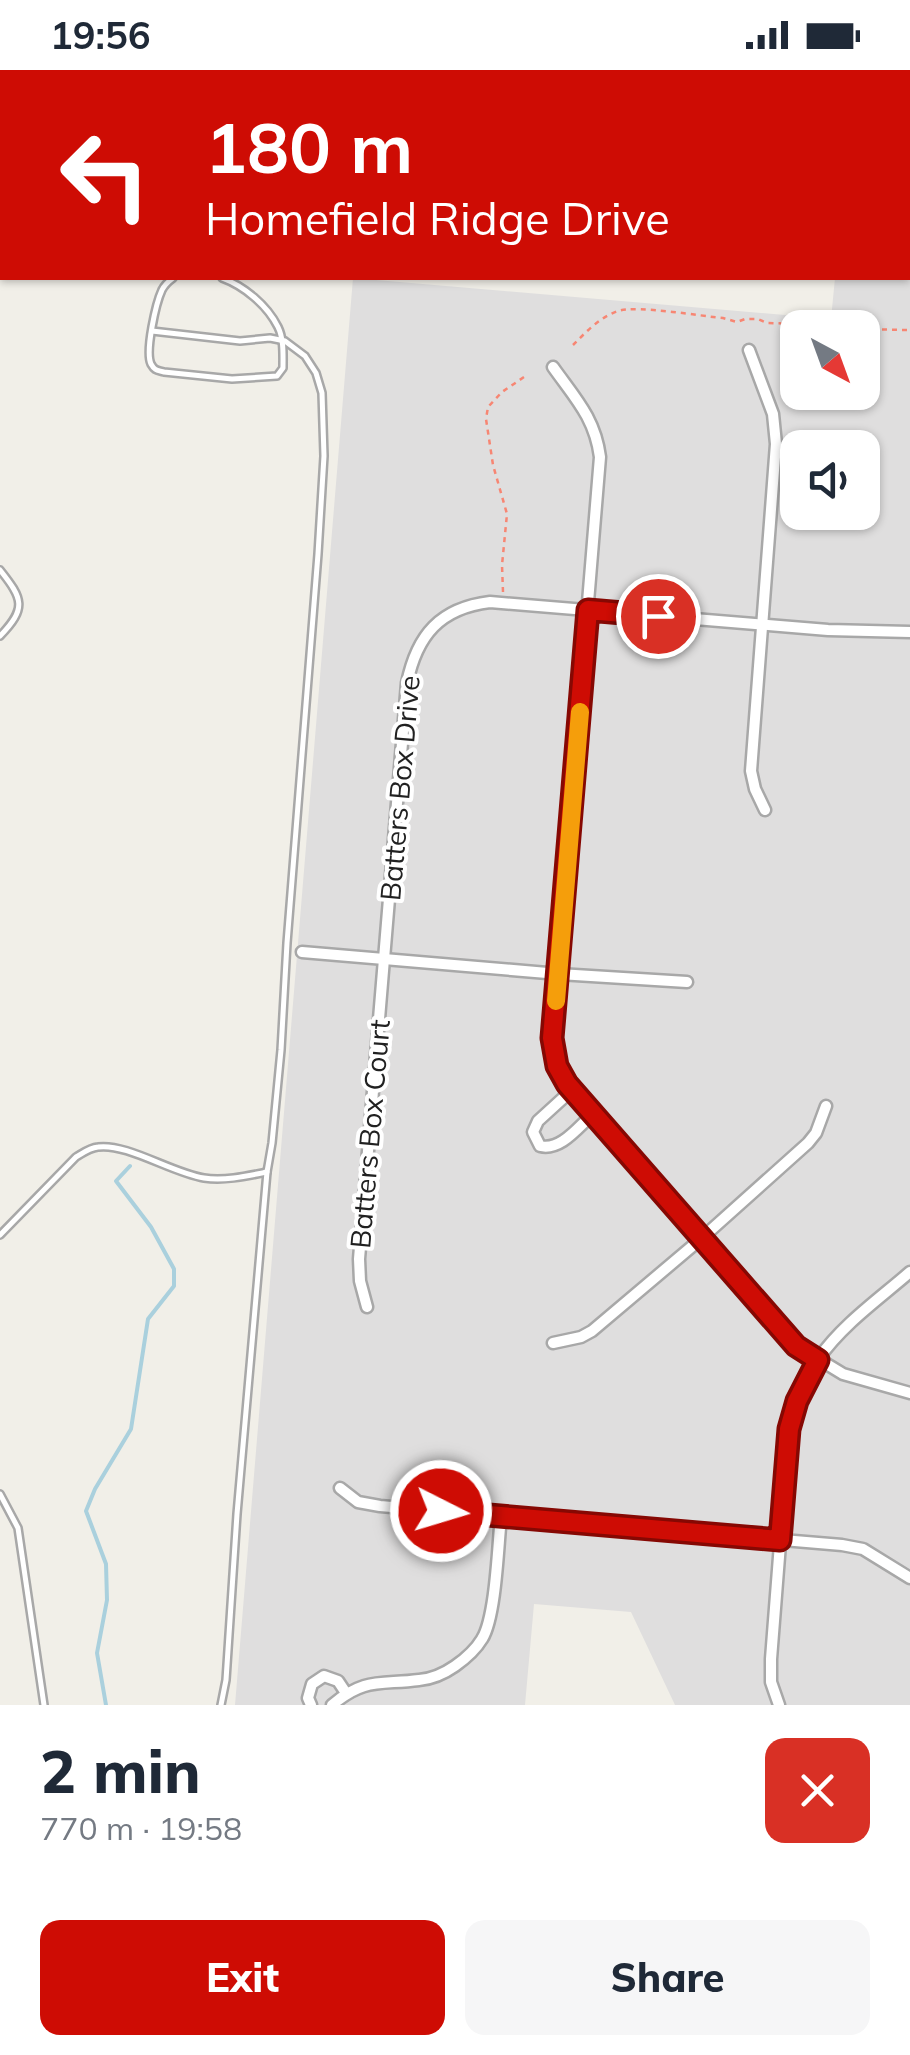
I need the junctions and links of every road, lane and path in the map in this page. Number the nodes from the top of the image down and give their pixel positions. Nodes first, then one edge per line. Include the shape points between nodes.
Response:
1 (171, 280) edge
2 (228, 280) edge
3 (780, 324) edge
4 (880, 329) edge
5 (906, 330) dead end
6 (152, 331) junction
7 (282, 340) junction
8 (573, 345) dead end
9 (749, 350) dead end
10 (553, 367) dead end
11 (524, 376) dead end
12 (0, 570) edge
13 (504, 603) junction
14 (588, 610) junction
15 (763, 625) junction
16 (910, 632) edge
17 (0, 636) edge
18 (765, 810) dead end
19 (302, 952) dead end
20 (384, 960) junction
21 (559, 974) junction
22 (687, 982) dead end
23 (572, 1090) junction
24 (826, 1106) dead end
25 (593, 1114) junction
26 (267, 1172) junction
27 (0, 1235) edge
28 (702, 1238) junction
29 (910, 1272) edge
30 (368, 1308) dead end
31 (553, 1343) dead end
32 (818, 1360) junction
33 (910, 1393) edge
34 (340, 1488) dead end
35 (0, 1494) edge
36 (501, 1516) junction
37 (780, 1540) junction
38 (910, 1578) edge
39 (346, 1694) junction
40 (44, 1705) edge
41 (221, 1705) edge
42 (311, 1705) edge
43 (332, 1705) edge
44 (779, 1705) edge

1 - 6 lane via 162,290
2 - 7 lane via 250,294
3 - 8 path via 632,308 598,322
4 - 5 path
6 - 7 lane
6 - 7 lane via 149,354 156,370 232,379 277,376
7 - 26 lane via 316,373 325,430
9 - 15 street via 773,414 776,444
10 - 14 street via 598,439
11 - 13 path via 502,392 486,419 506,514
12 - 17 lane via 19,596 20,609
13 - 14 street, Batters Box Drive
13 - 20 street, Batters Box Drive via 452,612 434,625 411,661
14 - 15 street, Batters Box Drive
14 - 21 street
15 - 16 street, Batters Box Drive
15 - 18 street via 750,770
19 - 20 street
20 - 21 street
20 - 30 street, Batters Box Court via 359,1259
21 - 22 street
21 - 23 street via 552,1038 557,1066
23 - 25 street
23 - 25 street via 538,1122 540,1146 558,1144
24 - 28 street via 808,1143
25 - 28 street
26 - 27 lane via 204,1178 116,1147 88,1150
26 - 41 lane
28 - 31 street via 592,1331
28 - 32 street via 796,1346
29 - 32 street
32 - 33 street
32 - 37 street via 789,1429
34 - 36 street via 358,1502
35 - 40 lane via 18,1528
36 - 37 street
36 - 39 street via 483,1638 446,1672 372,1682
37 - 38 street via 863,1549
37 - 44 street via 771,1659
39 - 42 street via 324,1676 312,1684
39 - 43 street

